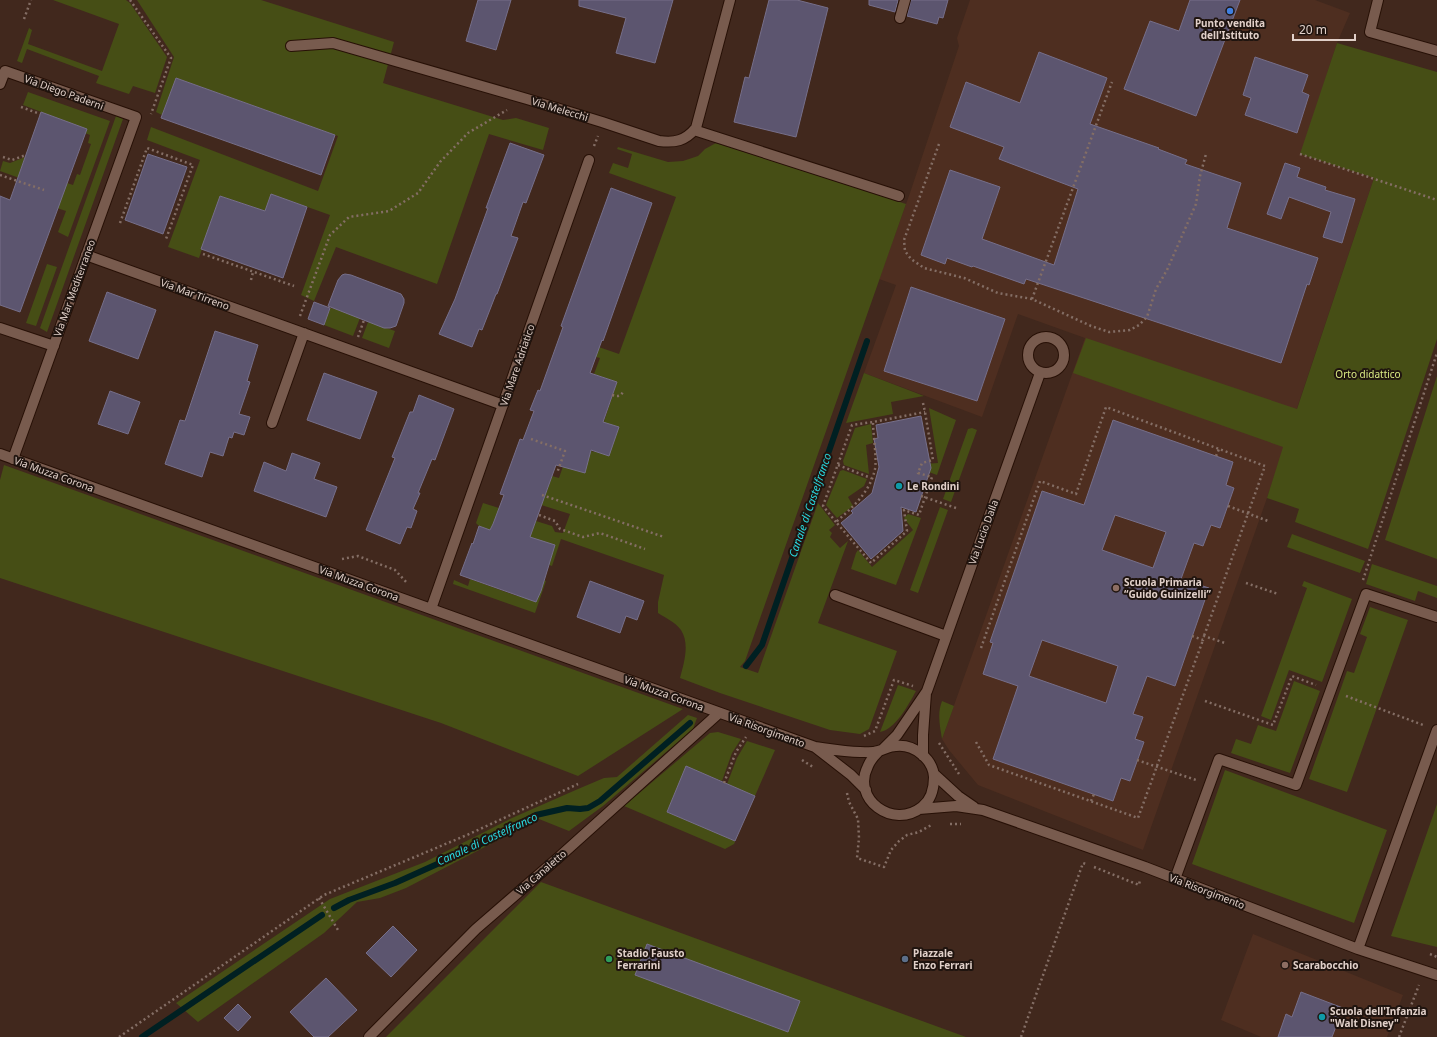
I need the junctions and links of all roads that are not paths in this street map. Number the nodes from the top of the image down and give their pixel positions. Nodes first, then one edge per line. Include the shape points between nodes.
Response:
1 (730, 0) edge
2 (905, 0) edge
3 (1378, 0) edge
4 (900, 18) dead end
5 (291, 46) dead end
6 (1437, 51) edge
7 (0, 84) edge
8 (136, 117) joint
9 (694, 130) junction
10 (589, 160) road end
11 (899, 196) dead end
12 (86, 255) junction
13 (0, 328) edge
14 (299, 331) junction
15 (54, 346) junction
16 (1040, 373) dead end
17 (503, 405) junction
18 (272, 423) dead end
19 (0, 454) edge
20 (13, 459) junction
21 (835, 595) dead end
22 (431, 609) junction
23 (1437, 617) edge
24 (946, 636) junction
25 (922, 690) junction
26 (719, 712) junction
27 (1434, 728) edge
28 (814, 747) junction
29 (880, 750) junction
30 (923, 756) junction
31 (934, 774) junction
32 (866, 790) junction
33 (976, 808) junction
34 (919, 809) junction
35 (1175, 879) junction
36 (1358, 949) junction
37 (1437, 975) edge
38 (369, 1037) edge

1 - 9 street
2 - 4 street
3 - 6 street via 1370,32
5 - 9 street, Via Melecchi via 333,43 527,99 659,141 679,140 689,136
7 - 8 street, Via Diego Paderni via 5,71
8 - 12 street, Via Mar Mediterraneo
9 - 11 street
10 - 17 street, Via Mare Adriatico
12 - 14 street, Via Mar Tirreno
12 - 15 street, Via Mar Mediterraneo
13 - 15 street
14 - 17 street, Via Mar Tirreno
14 - 18 street
15 - 20 street, Via Mar Mediterraneo
16 - 24 street, Via Lucio Dalla
17 - 22 street, Via Mare Adriatico
19 - 20 street, Via Muzza Corona
20 - 22 street, Via Muzza Corona
21 - 24 street
22 - 26 street, Via Muzza Corona
23 - 35 street via 1366,594 1296,785 1219,759
24 - 25 street, Via Lucio Dalla
25 - 29 street, Via Lucio Dalla via 897,734
25 - 30 street, Via Lucio Dalla
26 - 28 street, Via Risorgimento
26 - 38 street, Via Canaletto via 476,929
27 - 36 street
28 - 29 street, Via Risorgimento via 859,752
28 - 32 street, Via Risorgimento via 851,775
29 - 30 street, Via Risorgimento via 904,746
29 - 32 street via 867,767
30 - 31 street, Via Risorgimento
31 - 33 street, Via Risorgimento
31 - 34 street via 930,798
32 - 34 street, Via Risorgimento via 872,803 888,814 907,815
33 - 34 street, Via Risorgimento via 956,806
33 - 35 street, Via Risorgimento
35 - 36 street, Via Risorgimento
36 - 37 street, Via Risorgimento

